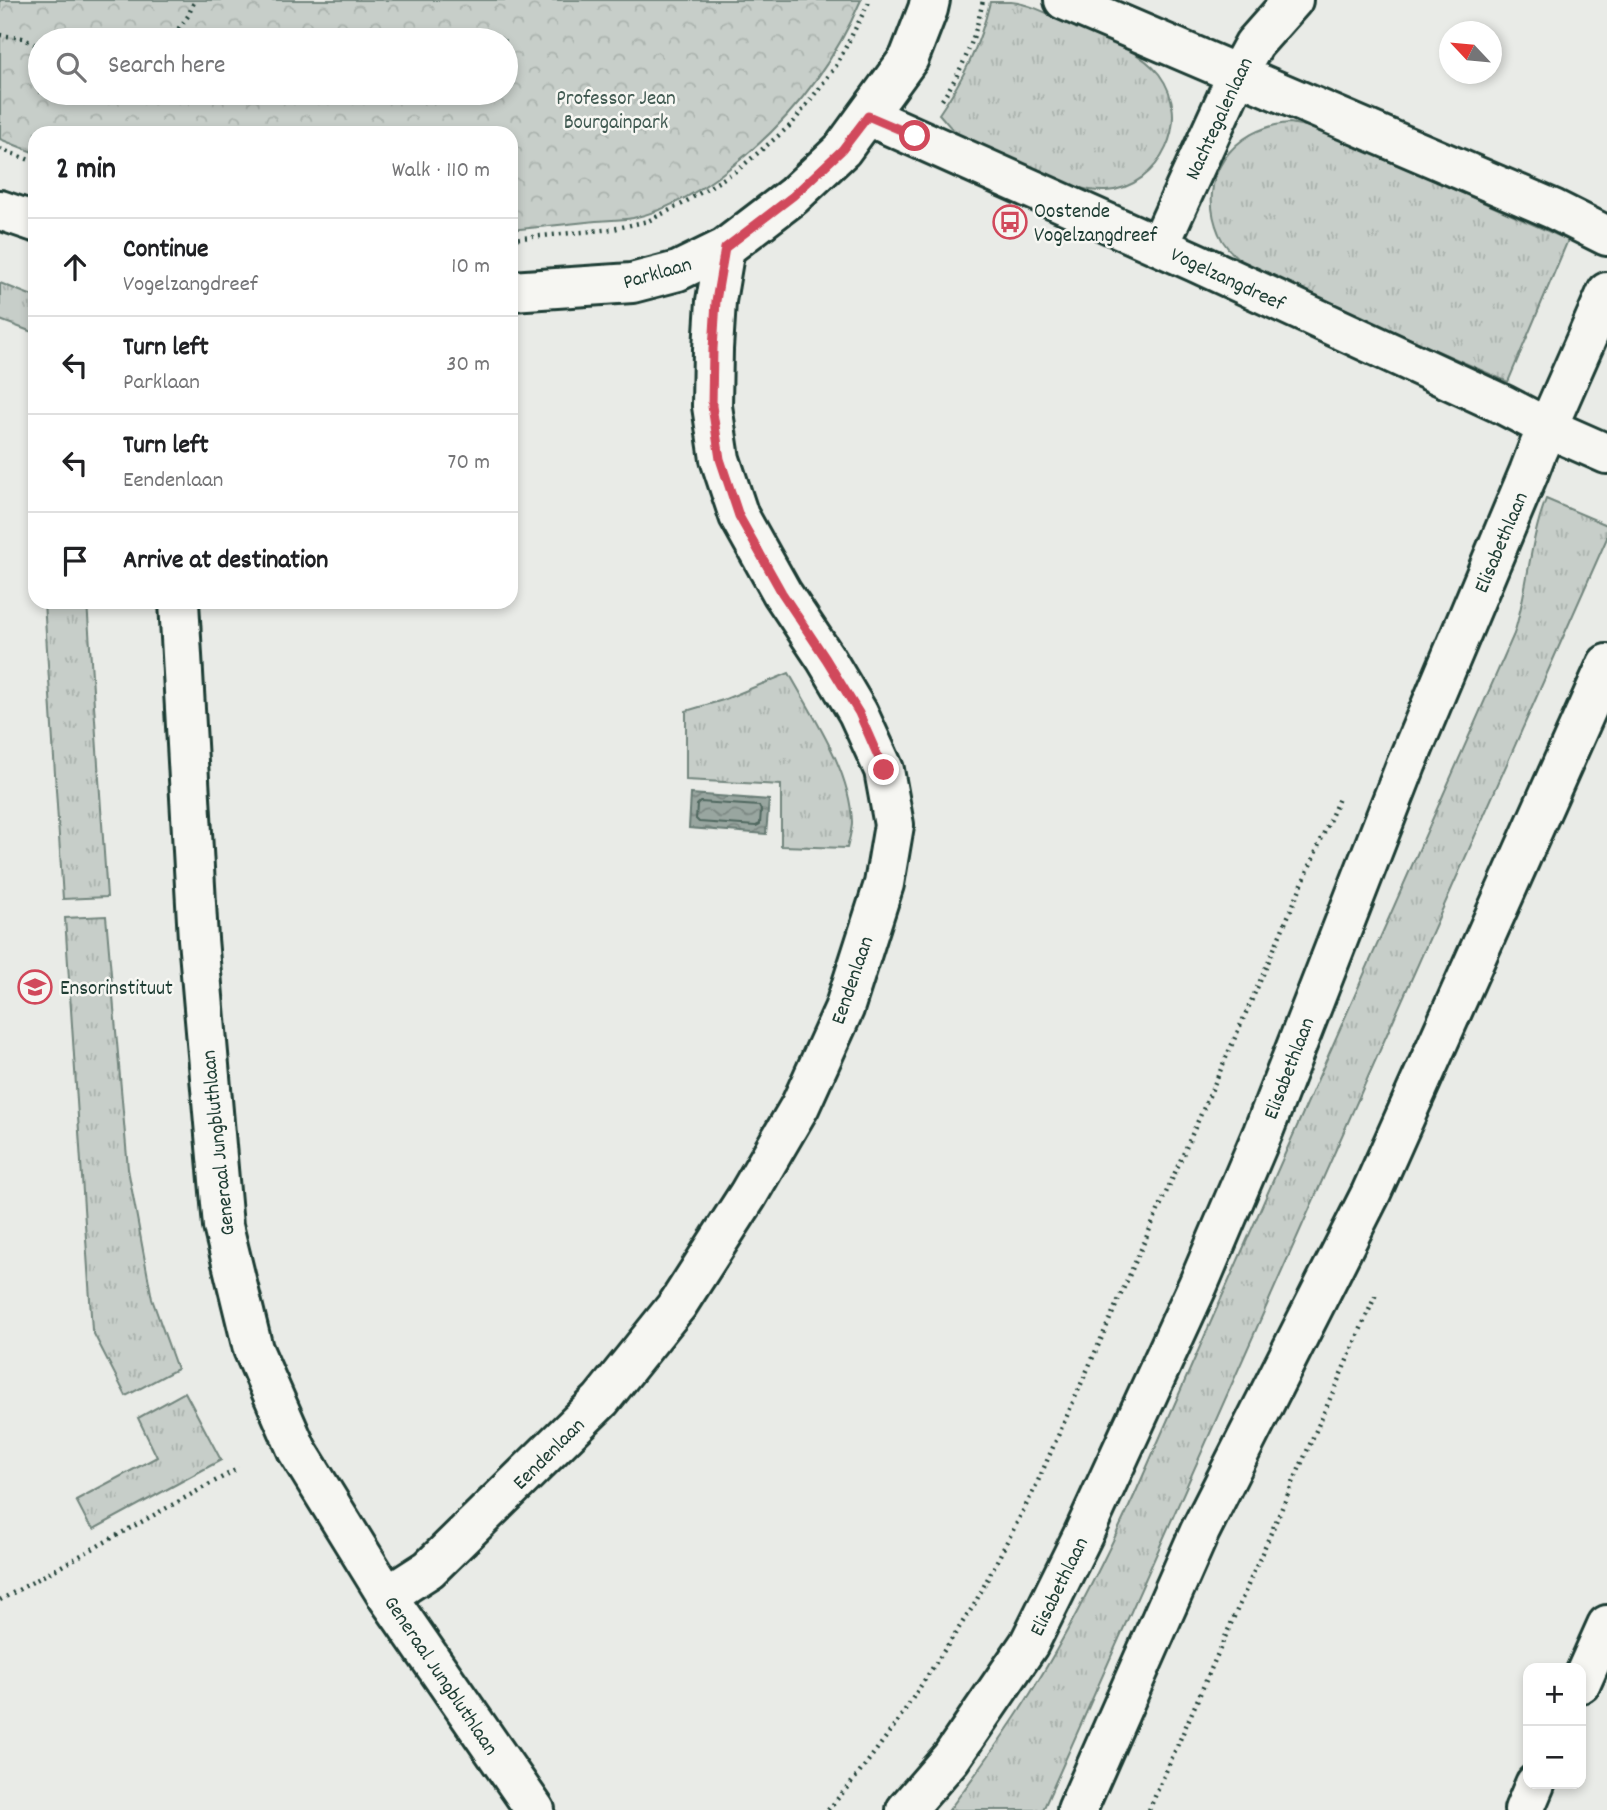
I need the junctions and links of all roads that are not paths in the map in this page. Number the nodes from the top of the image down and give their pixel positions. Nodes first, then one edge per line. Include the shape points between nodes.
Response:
1 (930, 0) edge
2 (1064, 0) edge
3 (1293, 0) edge
4 (1238, 73) junction
5 (868, 116) junction
6 (0, 210) edge
7 (28, 220) edge
8 (1607, 236) edge
9 (1159, 246) junction
10 (725, 248) junction
11 (518, 291) edge
12 (1607, 292) edge
13 (1548, 428) junction
14 (1607, 454) edge
15 (179, 609) edge
16 (1607, 664) edge
17 (387, 1596) junction
18 (1607, 1625) edge
19 (1586, 1672) edge
20 (1533, 1789) edge
21 (535, 1810) edge
22 (906, 1810) edge
23 (1077, 1810) edge
24 (1524, 1810) edge

1 - 5 street, Parklaan via 909,58
2 - 4 street
3 - 4 street, Nachtegalenlaan via 1254,44
4 - 8 street
4 - 9 street, Nachtegalenlaan
5 - 9 street, Vogelzangdreef
5 - 10 street, Parklaan via 842,150 793,196
6 - 7 street
9 - 13 street, Vogelzangdreef
10 - 11 street, Parklaan via 678,271 632,283
10 - 17 street, Eendenlaan via 713,349 712,406 720,459 739,516 859,713 884,770 894,825 884,884 844,1009 800,1105 678,1304 601,1400 429,1569
12 - 13 street, Elisabethlaan
13 - 14 street, Vogelzangdreef
13 - 22 street, Elisabethlaan via 1406,765 1263,1132 1083,1535 1029,1644 951,1758
15 - 17 street, Generaal Jungbluthlaan via 198,939 223,1226 253,1349 297,1450
16 - 23 street via 1371,1194 1200,1531
17 - 21 street, Generaal Jungbluthlaan
18 - 19 street
20 - 24 street

